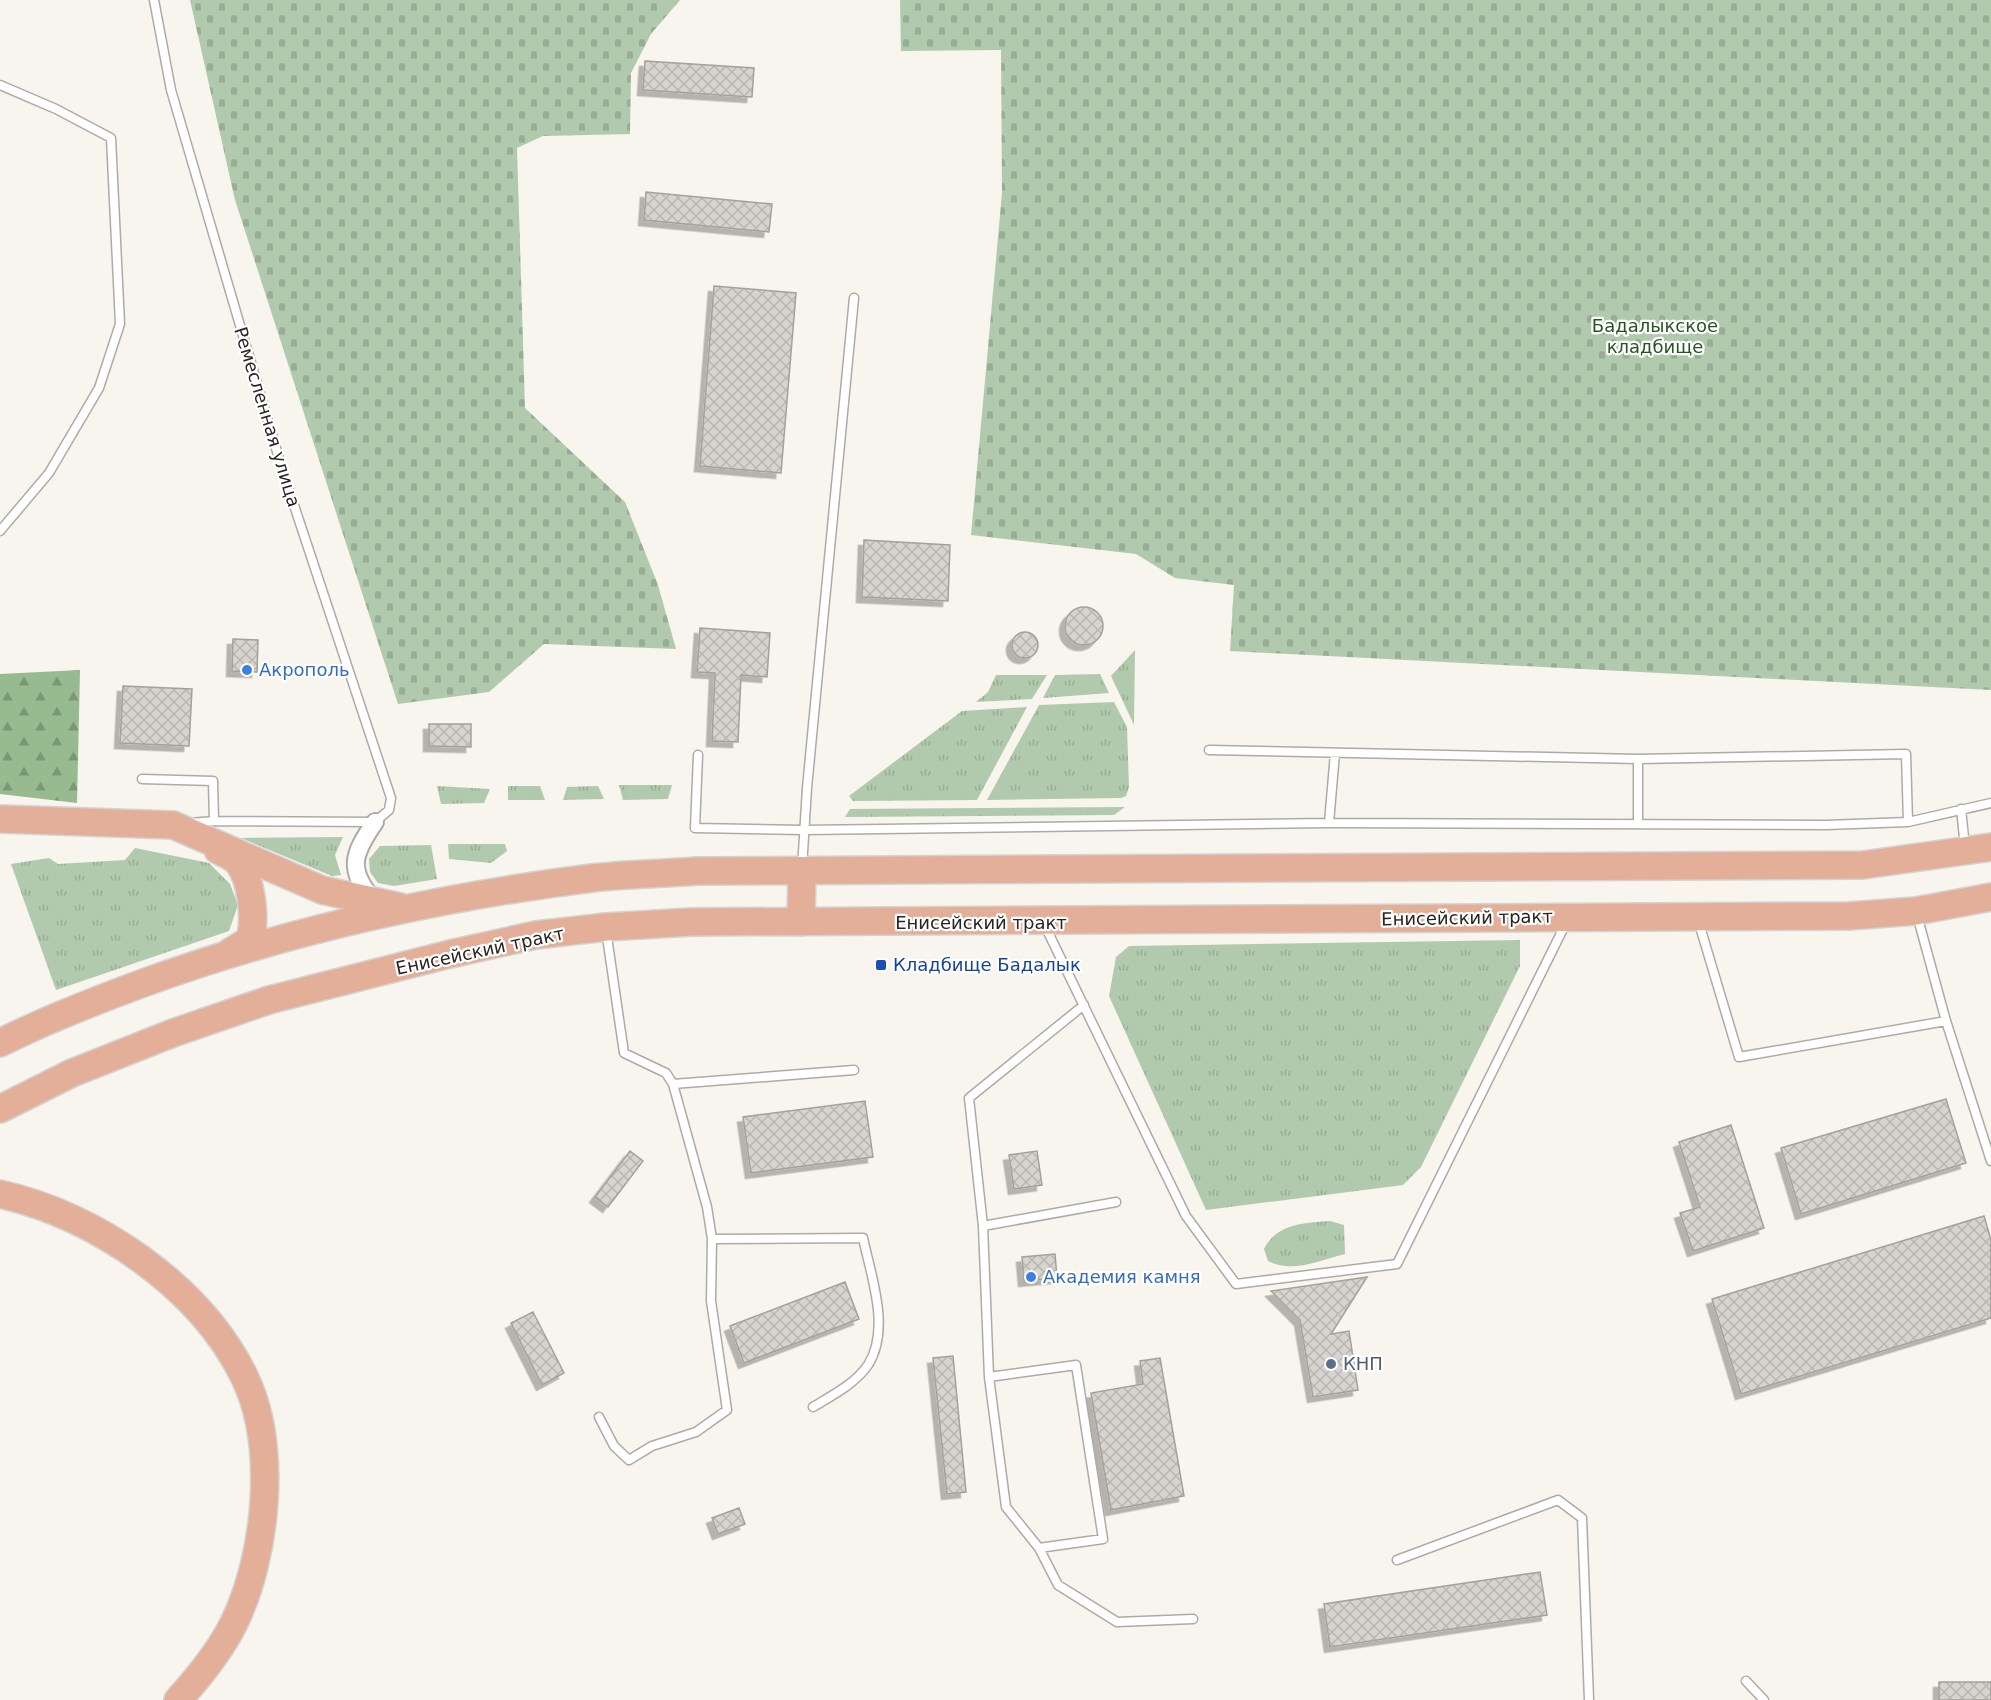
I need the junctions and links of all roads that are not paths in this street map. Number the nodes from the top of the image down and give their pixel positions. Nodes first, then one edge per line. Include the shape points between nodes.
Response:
1 (154, 0) edge
2 (0, 85) edge
3 (854, 298) dead end
4 (0, 531) edge
5 (1209, 750) dead end
6 (1335, 753) junction
7 (698, 755) dead end
8 (1638, 759) junction
9 (142, 779) dead end
10 (1991, 803) edge
11 (1961, 809) junction
12 (0, 819) edge
13 (214, 821) junction
14 (375, 822) junction
15 (1908, 822) junction
16 (1329, 823) junction
17 (1638, 824) junction
18 (173, 825) junction
19 (804, 830) junction
20 (1978, 850) edge
21 (802, 872) junction
22 (1991, 897) edge
23 (376, 903) junction
24 (410, 908) junction
25 (1916, 911) junction
26 (1569, 917) junction
27 (1697, 917) junction
28 (801, 922) junction
29 (1044, 922) junction
30 (606, 927) junction
31 (221, 957) junction
32 (1084, 1005) junction
33 (1946, 1021) junction
34 (0, 1043) edge
35 (854, 1070) dead end
36 (673, 1084) junction
37 (0, 1109) edge
38 (1991, 1161) edge
39 (0, 1194) edge
40 (1116, 1202) dead end
41 (983, 1226) junction
42 (712, 1239) junction
43 (990, 1377) junction
44 (813, 1407) dead end
45 (599, 1417) dead end
46 (1039, 1548) junction
47 (1397, 1560) dead end
48 (1193, 1619) dead end
49 (1746, 1681) dead end
50 (178, 1700) edge
51 (1589, 1700) edge
52 (1764, 1700) edge

1 - 14 lane, Ремесленная улица via 171,90 283,472 391,798 389,810
2 - 4 lane via 111,138 120,324 99,388 49,473
3 - 19 lane
5 - 6 lane
6 - 8 lane
6 - 16 lane
7 - 19 lane via 695,828
8 - 15 lane via 1906,754
8 - 17 lane
9 - 13 lane via 213,781
10 - 11 lane
11 - 15 lane
11 - 20 lane
12 - 18 main road
13 - 14 lane
13 - 18 lane
14 - 23 street via 355,858 361,886
15 - 17 lane
16 - 17 lane
16 - 19 lane
18 - 23 main road via 290,878
18 - 31 main road via 236,860 247,882 252,904 250,940
19 - 21 lane
20 - 21 main road via 1863,864
21 - 24 main road via 696,872 593,878
21 - 28 main road
22 - 25 main road, Енисейский тракт
23 - 24 main road
24 - 31 main road
25 - 27 main road, Енисейский тракт via 1849,916
25 - 33 lane
26 - 27 main road, Енисейский тракт
26 - 29 main road, Енисейский тракт
26 - 32 lane via 1397,1264 1236,1284 1186,1216
27 - 33 lane via 1739,1057
28 - 29 main road, Енисейский тракт
28 - 30 main road, Енисейский тракт
29 - 32 lane
30 - 36 lane via 624,1053 666,1073
30 - 37 main road, Енисейский тракт via 536,935 460,951 269,1000 72,1073
31 - 34 main road via 100,999
32 - 41 lane via 969,1098
33 - 38 lane
35 - 36 lane
36 - 42 lane
39 - 50 main road via 33,1201 80,1221 123,1246 211,1323 245,1377 261,1431 266,1492 258,1556 234,1623 201,1675
40 - 41 lane
41 - 43 lane
42 - 44 lane via 863,1238 879,1333 868,1365 846,1386
42 - 45 lane via 711,1300 727,1410 696,1432 652,1446 628,1460 614,1446
43 - 46 lane via 1006,1507
43 - 46 lane via 1076,1365 1103,1539
46 - 48 lane via 1058,1585 1117,1622
47 - 51 lane via 1558,1500 1582,1518
49 - 52 lane

